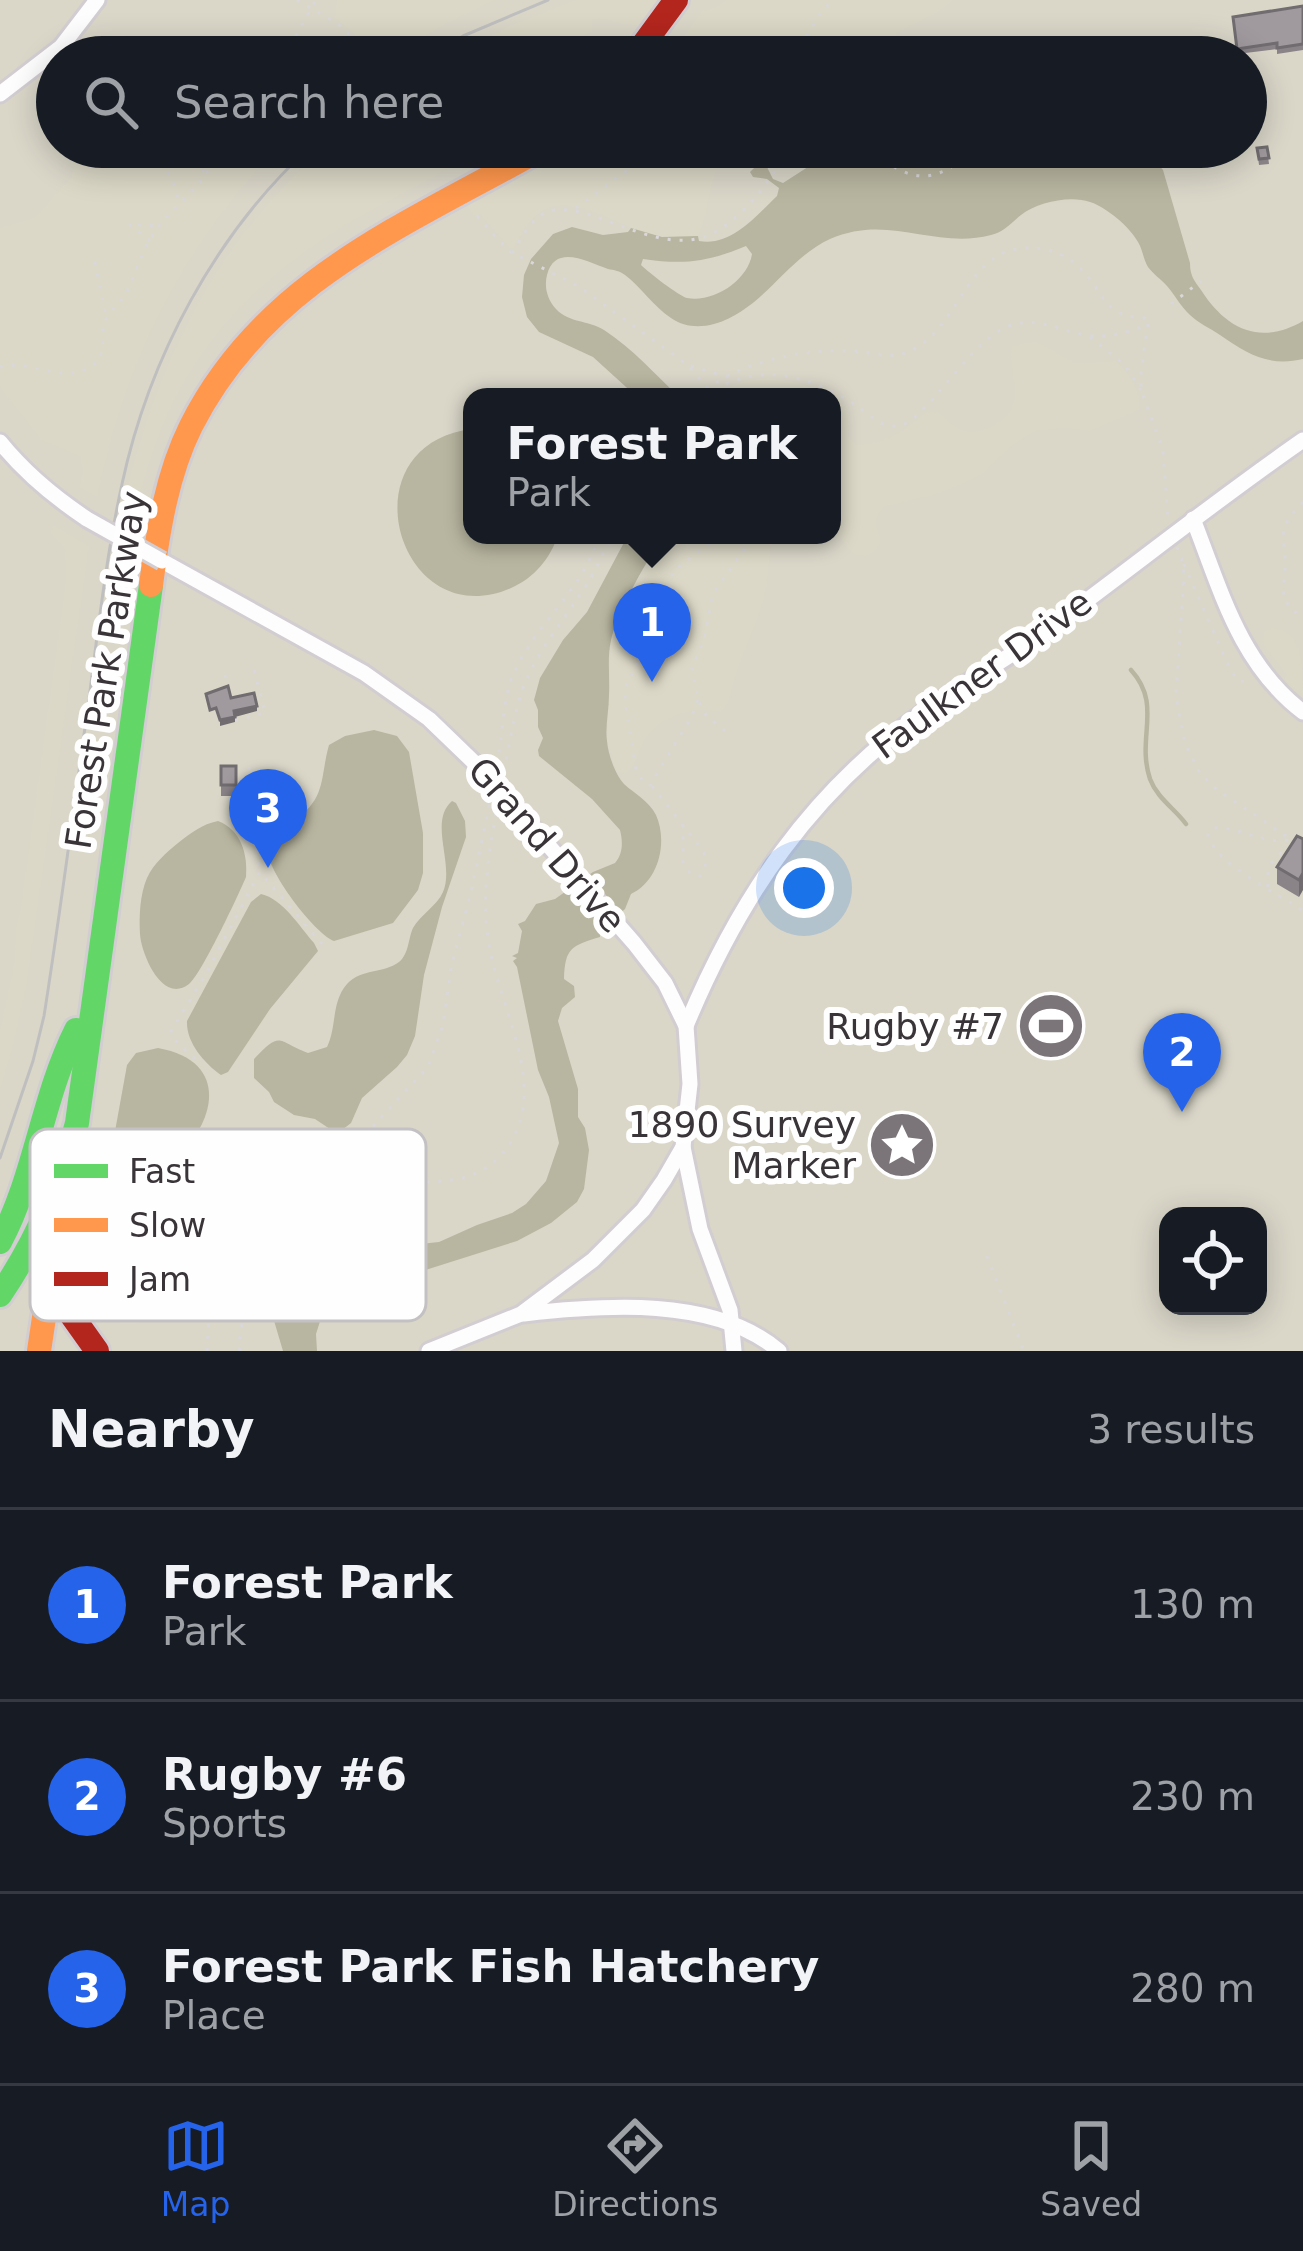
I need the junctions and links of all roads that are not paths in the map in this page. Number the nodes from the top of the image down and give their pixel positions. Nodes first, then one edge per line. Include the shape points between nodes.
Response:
1 (98, 0) edge
2 (676, 0) edge
3 (695, 0) edge
4 (70, 36) edge
5 (649, 36) edge
6 (670, 36) edge
7 (36, 66) edge
8 (0, 94) edge
9 (475, 168) edge
10 (506, 168) edge
11 (1303, 440) edge
12 (0, 442) edge
13 (1192, 519) junction
14 (1303, 712) edge
15 (686, 1025) junction
16 (76, 1030) junction
17 (44, 1129) edge
18 (59, 1129) edge
19 (76, 1129) edge
20 (683, 1147) junction
21 (30, 1177) edge
22 (30, 1219) edge
23 (0, 1242) edge
24 (30, 1249) edge
25 (0, 1271) edge
26 (0, 1295) edge
27 (521, 1314) junction
28 (43, 1321) edge
29 (74, 1321) edge
30 (733, 1323) junction
31 (39, 1351) edge
32 (97, 1351) edge
33 (429, 1351) edge
34 (734, 1351) edge
35 (779, 1351) edge

1 - 4 street
2 - 5 main road
3 - 6 main road
7 - 8 street
9 - 16 main road, Forest Park Parkway via 281,284 216,352 181,412 145,524
10 - 19 main road, Forest Park Parkway via 290,296 225,367 190,426 156,548
11 - 13 street, Faulkner Drive
12 - 15 street, Grand Drive, bridge via 87,519 346,663 429,719 613,920 665,983
13 - 14 street via 1252,658
13 - 15 street, Faulkner Drive via 858,764 767,870
15 - 20 street, Grand Drive
16 - 17 main road
16 - 18 main road, Forest Park Parkway
20 - 27 street, Grand Drive via 628,1227
20 - 30 street
21 - 23 main road
22 - 25 main road, Forest Park Parkway
24 - 26 main road, Forest Park Parkway
27 - 30 street via 611,1306
27 - 33 street, Grand Drive
28 - 31 main road
29 - 32 main road
30 - 34 street
30 - 35 street

